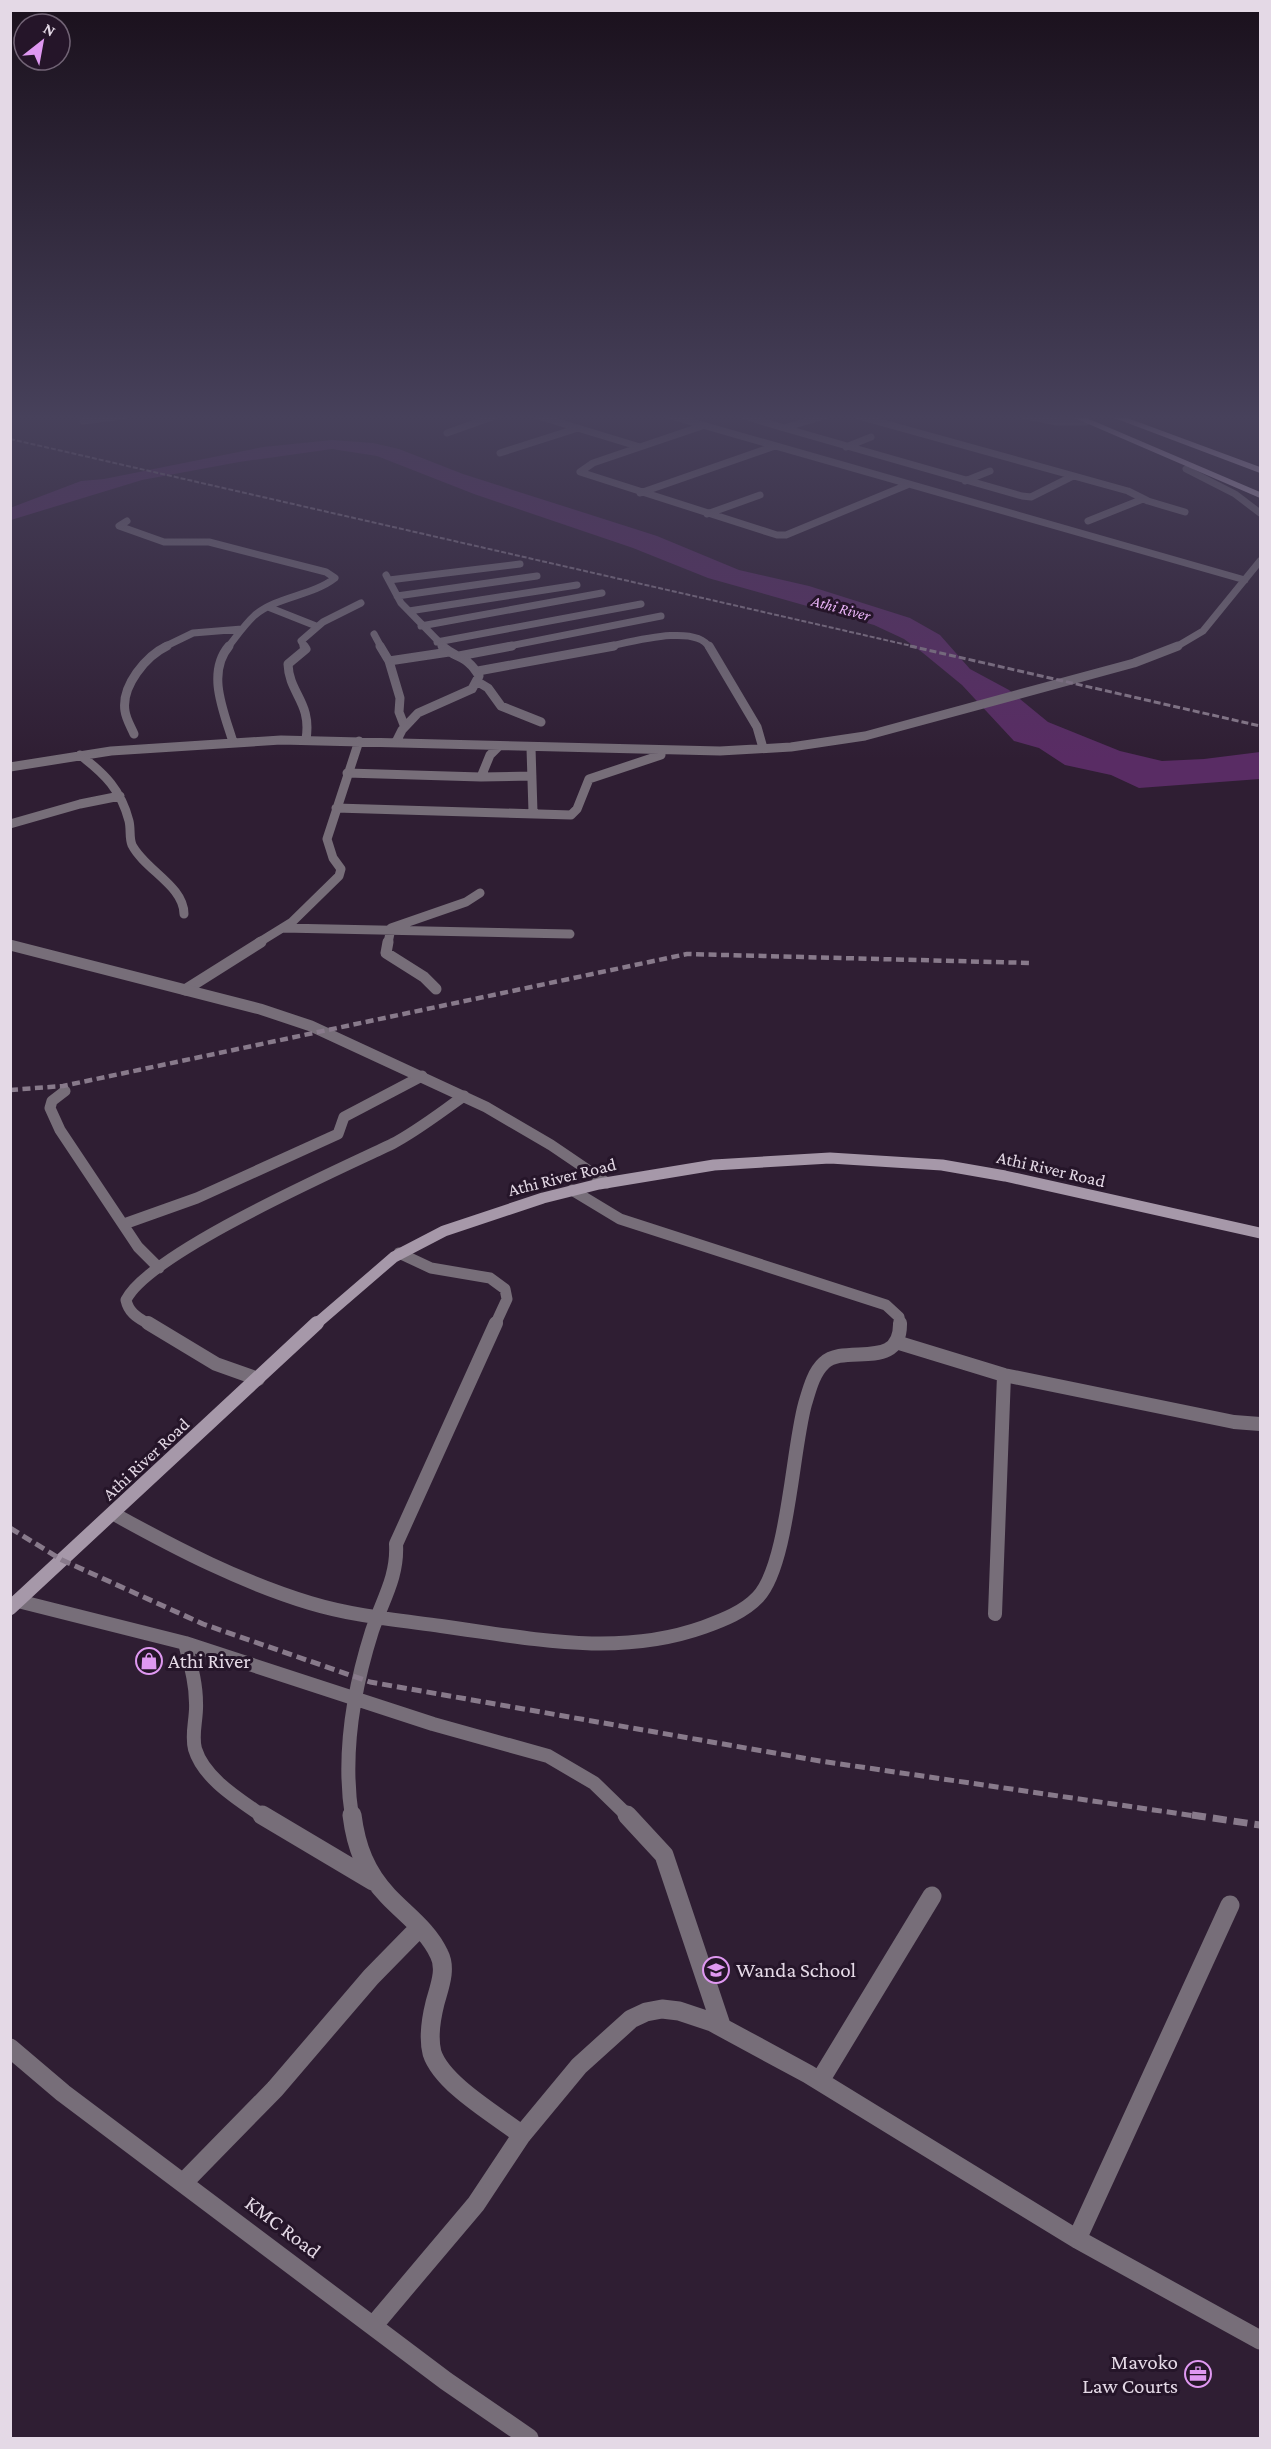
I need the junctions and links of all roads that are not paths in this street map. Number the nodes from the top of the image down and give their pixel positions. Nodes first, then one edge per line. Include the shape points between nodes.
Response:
1 (131, 530) edge
2 (759, 530) edge
3 (797, 530) edge
4 (1068, 530) edge
5 (1260, 561) edge
6 (520, 564) dead end
7 (537, 576) dead end
8 (1245, 580) junction
9 (577, 585) dead end
10 (602, 593) dead end
11 (397, 596) junction
12 (361, 603) dead end
13 (641, 604) dead end
14 (268, 607) junction
15 (409, 611) junction
16 (661, 616) dead end
17 (316, 626) junction
18 (421, 626) junction
19 (242, 629) junction
20 (374, 633) dead end
21 (437, 642) junction
22 (449, 652) junction
23 (459, 656) junction
24 (389, 661) junction
25 (478, 671) junction
26 (478, 682) junction
27 (541, 722) dead end
28 (404, 725) junction
29 (134, 734) dead end
30 (306, 739) junction
31 (359, 741) junction
32 (233, 742) junction
33 (396, 742) junction
34 (498, 747) junction
35 (531, 748) junction
36 (763, 748) junction
37 (670, 751) junction
38 (80, 755) junction
39 (10, 767) edge
40 (347, 773) junction
41 (481, 777) junction
42 (532, 777) junction
43 (120, 796) junction
44 (336, 808) junction
45 (533, 812) junction
46 (10, 824) edge
47 (480, 893) dead end
48 (184, 914) dead end
49 (283, 928) junction
50 (391, 928) junction
51 (570, 934) dead end
52 (10, 945) edge
53 (436, 989) dead end
54 (185, 990) junction
55 (422, 1076) junction
56 (64, 1091) dead end
57 (464, 1096) junction
58 (607, 1183) junction
59 (572, 1190) junction
60 (124, 1224) junction
61 (1260, 1233) edge
62 (399, 1253) junction
63 (159, 1268) junction
64 (896, 1342) junction
65 (1004, 1375) junction
66 (258, 1379) junction
67 (1260, 1424) edge
68 (114, 1514) junction
69 (14, 1604) edge
70 (995, 1614) dead end
71 (376, 1619) junction
72 (185, 1643) junction
73 (355, 1700) junction
74 (374, 1881) junction
75 (932, 1896) dead end
76 (1230, 1905) dead end
77 (419, 1928) junction
78 (721, 2025) junction
79 (10, 2048) edge
80 (821, 2079) junction
81 (522, 2135) junction
82 (184, 2182) junction
83 (1077, 2239) junction
84 (373, 2325) junction
85 (1260, 2340) edge
86 (529, 2439) edge

1 - 14 street via 160,541 209,542 327,572 334,578 319,588
2 - 3 street via 786,535
4 - 8 street
5 - 8 street
6 - 11 street via 388,578
7 - 11 street
8 - 36 street via 1203,631 1169,651 865,736
9 - 15 street
10 - 18 street
11 - 15 street
12 - 17 street
13 - 21 street
14 - 17 street
14 - 19 street
15 - 18 street
16 - 23 street
17 - 30 street via 302,639 306,649 287,667 306,706
18 - 21 street
19 - 29 street via 192,633 154,652 126,691 125,712
19 - 32 street via 219,656 216,672
20 - 24 street
21 - 22 street
22 - 23 street
22 - 24 street
23 - 25 street
24 - 28 street
25 - 26 street
25 - 36 street via 665,636 694,636 707,643 750,712
26 - 27 street via 488,688 501,706
26 - 28 street via 466,692 420,710
28 - 33 street
30 - 31 street
30 - 32 street
31 - 33 street
31 - 40 street
32 - 38 street
33 - 34 street
34 - 35 street
34 - 41 street via 490,755
35 - 37 street
35 - 42 street
36 - 37 street
37 - 45 street via 589,779 578,809 571,815
38 - 39 street
38 - 43 street via 106,775
40 - 41 street
40 - 44 street
41 - 42 street
42 - 45 street
43 - 46 street
43 - 48 street via 132,844 176,891 184,902
44 - 45 street
44 - 49 street via 327,839 341,872 318,899
47 - 50 street via 471,901
49 - 50 street
49 - 54 street
50 - 51 street
50 - 53 street via 386,953
52 - 54 street
54 - 55 street via 311,1026
55 - 57 street
55 - 60 street via 344,1117 338,1134 197,1198
56 - 60 street via 52,1101 53,1117
57 - 58 street via 551,1145
57 - 63 street via 394,1143 334,1170
58 - 59 main road, Athi River Road
58 - 61 main road, Athi River Road via 742,1163 901,1161 1006,1176
59 - 62 main road, Athi River Road via 473,1220
59 - 64 street via 620,1219 886,1305 894,1310 901,1325
60 - 63 street via 138,1247
62 - 66 main road, Athi River Road via 355,1288
62 - 71 street via 431,1268 490,1278 505,1289 507,1299 396,1544 397,1574
63 - 66 street via 126,1300 135,1316 216,1364
64 - 65 street
64 - 71 street via 884,1353 840,1355 821,1362 797,1442 783,1531 771,1575 760,1594 733,1616 657,1641 612,1645
65 - 67 street
65 - 70 street
66 - 68 main road, Athi River Road
68 - 69 main road, Athi River Road
68 - 71 street via 192,1558 310,1603
69 - 72 street via 112,1623
71 - 73 street
72 - 73 street
72 - 74 street via 197,1699 196,1751 204,1767 281,1827
73 - 74 street via 349,1746 350,1816 362,1859
73 - 78 street via 548,1756 594,1783 664,1855
74 - 77 street
75 - 80 street
76 - 83 street
77 - 81 street via 441,1956 441,1980 430,2028 434,2056 452,2079
77 - 82 street via 371,1977 275,2089
78 - 80 street via 771,2056
78 - 81 street via 676,2011 647,2012 633,2019 597,2048
79 - 82 street, KMC Road via 63,2093
80 - 83 street via 842,2097
81 - 84 street via 476,2204
82 - 84 street, KMC Road
83 - 85 street
84 - 86 street, KMC Road

